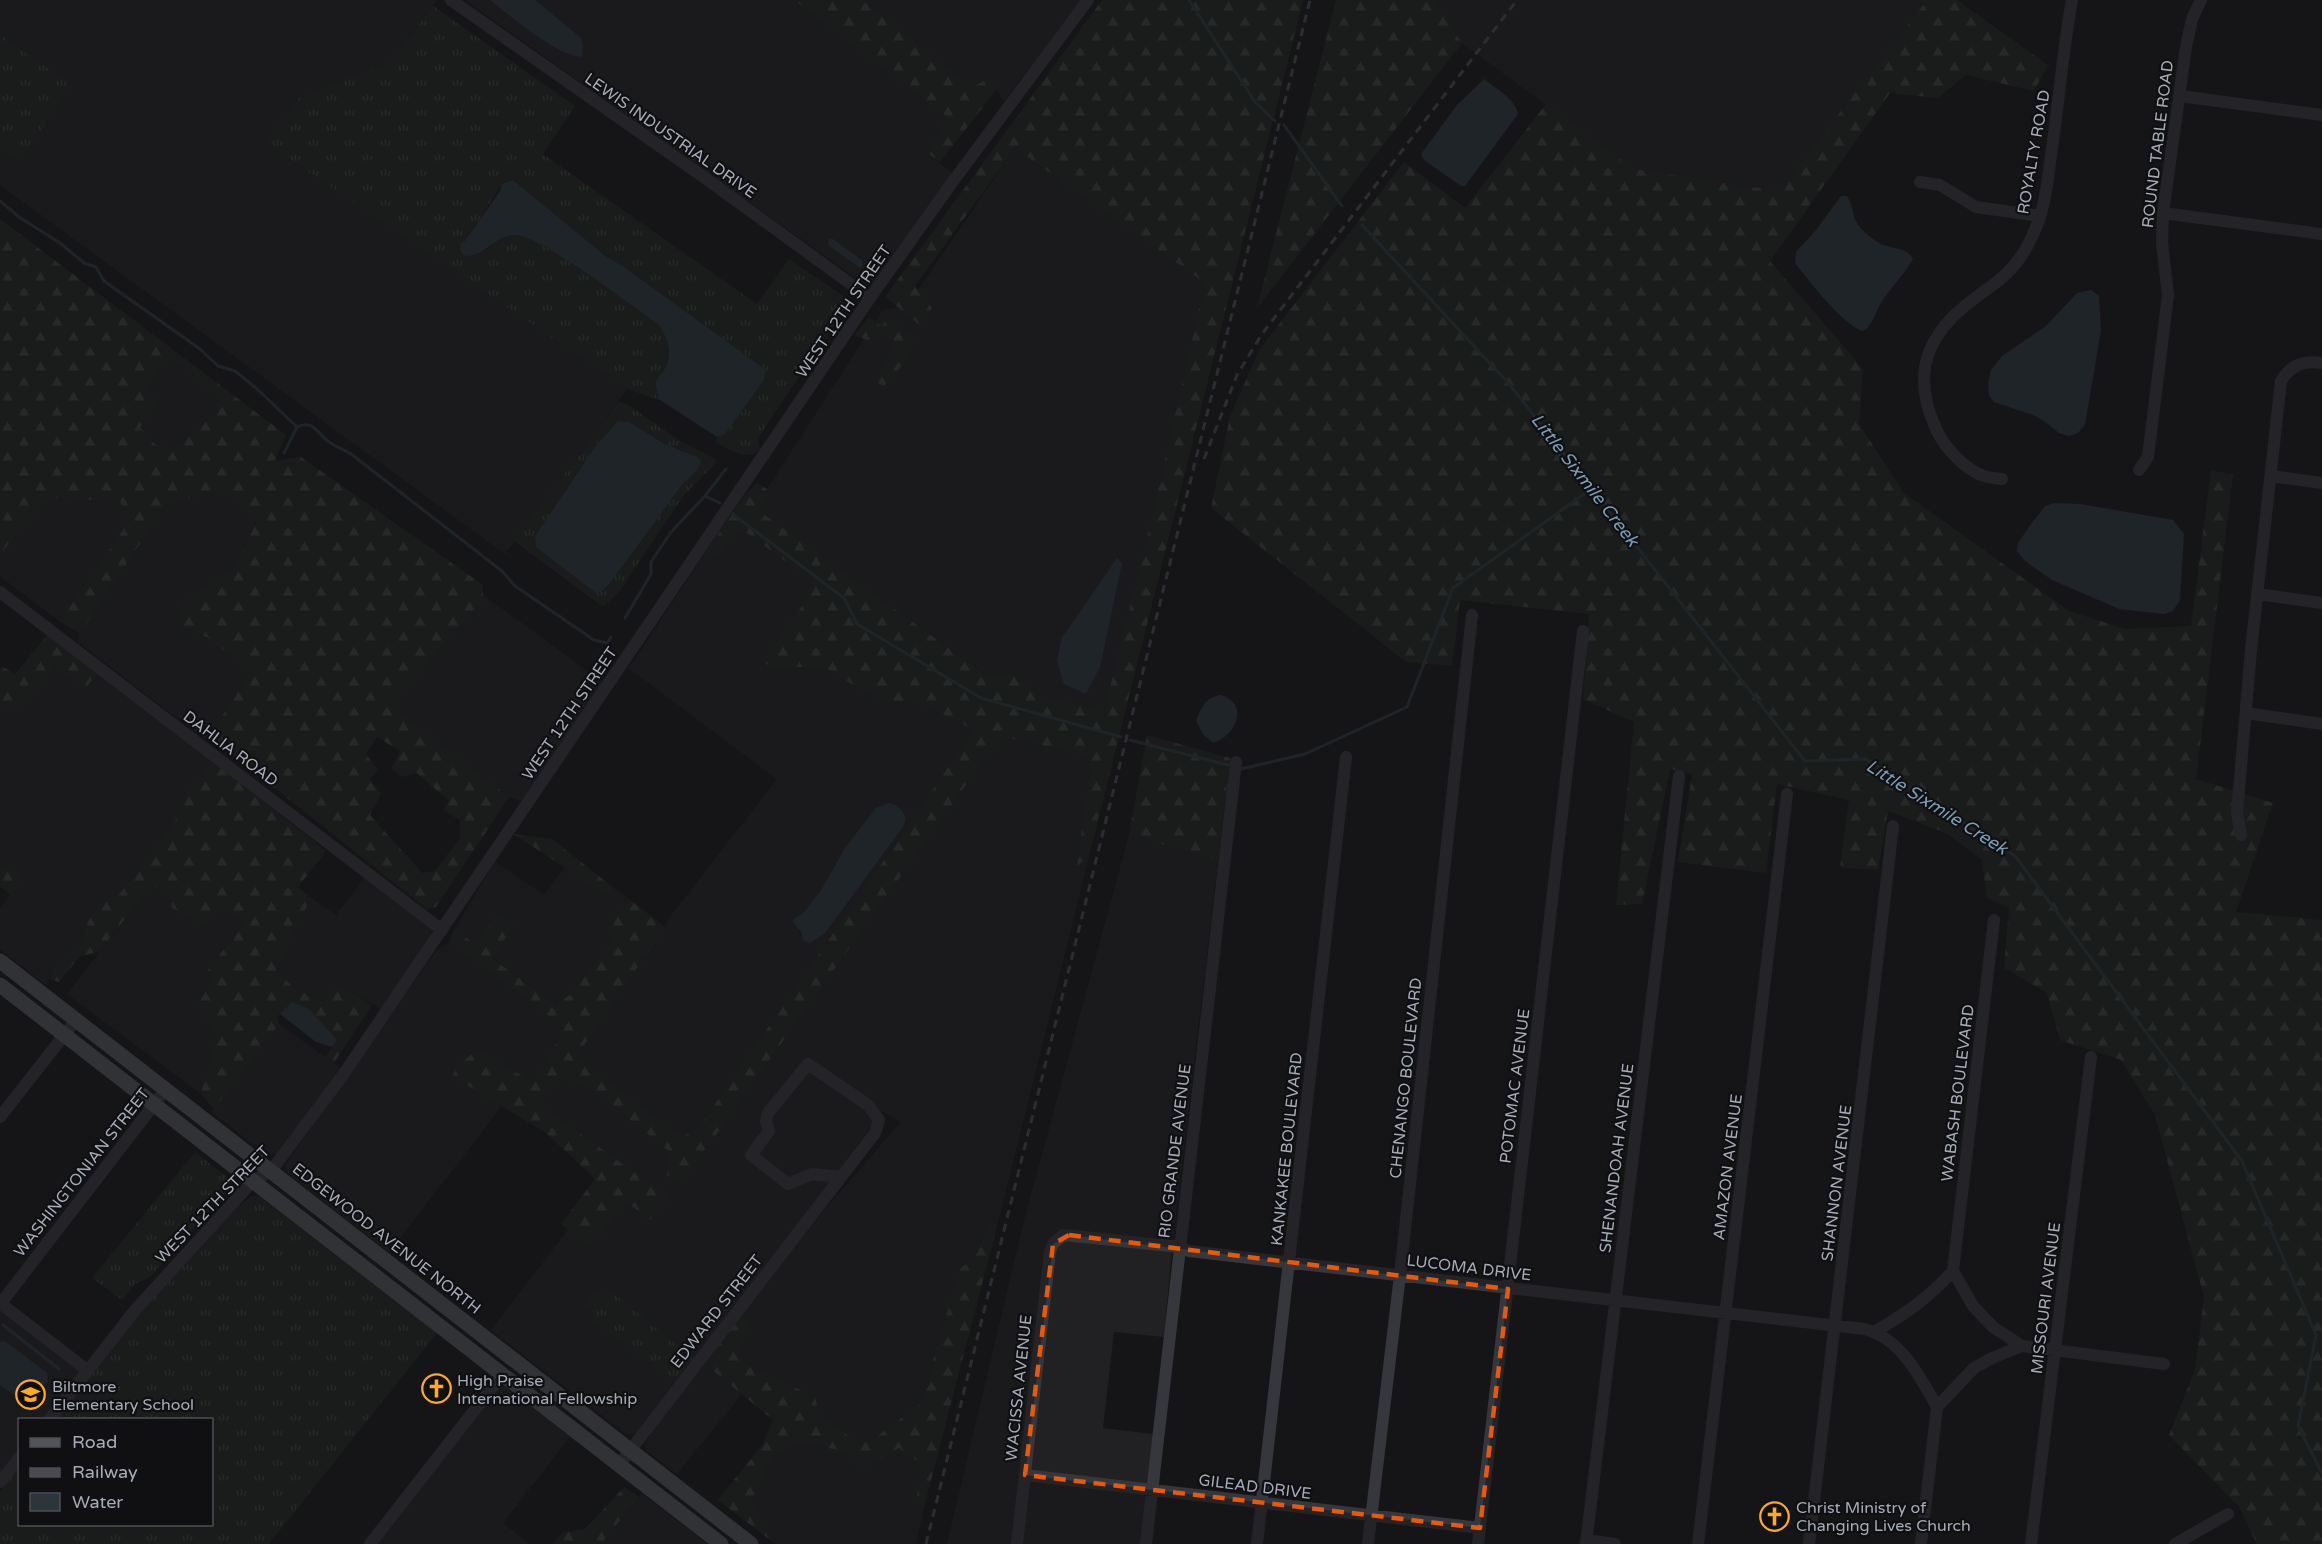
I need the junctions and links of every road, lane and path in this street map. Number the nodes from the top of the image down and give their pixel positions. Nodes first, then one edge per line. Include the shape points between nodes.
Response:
1 (451, 0) edge
2 (1089, 0) edge
3 (2072, 0) edge
4 (2201, 0) edge
5 (2180, 96) junction
6 (2322, 115) edge
7 (1920, 182) dead end
8 (2163, 213) junction
9 (2040, 216) junction
10 (2322, 234) edge
11 (870, 298) junction
12 (2322, 363) edge
13 (2139, 470) dead end
14 (2271, 476) junction
15 (2002, 479) dead end
16 (2322, 483) edge
17 (0, 592) edge
18 (2258, 594) junction
19 (2322, 603) edge
20 (1472, 615) dead end
21 (1583, 632) dead end
22 (2246, 714) junction
23 (2322, 724) edge
24 (1346, 757) dead end
25 (1236, 762) dead end
26 (1679, 776) dead end
27 (1787, 794) dead end
28 (1893, 826) dead end
29 (2241, 835) dead end
30 (1994, 920) dead end
31 (442, 930) junction
32 (0, 961) edge
33 (0, 985) edge
34 (76, 1020) junction
35 (64, 1035) junction
36 (2091, 1057) dead end
37 (165, 1089) junction
38 (154, 1105) junction
39 (0, 1117) edge
40 (271, 1171) junction
41 (840, 1177) junction
42 (253, 1181) junction
43 (1058, 1238) joint
44 (1180, 1247) junction
45 (1290, 1262) junction
46 (1953, 1271) junction
47 (1400, 1275) junction
48 (1508, 1288) junction
49 (1615, 1301) junction
50 (0, 1303) edge
51 (449, 1310) junction
52 (1726, 1313) junction
53 (438, 1325) junction
54 (1836, 1325) junction
55 (1876, 1331) junction
56 (2022, 1347) junction
57 (2055, 1351) junction
58 (2164, 1364) dead end
59 (87, 1370) junction
60 (502, 1375) junction
61 (1937, 1407) junction
62 (50, 1418) edge
63 (631, 1451) junction
64 (18, 1460) edge
65 (619, 1465) junction
66 (1025, 1475) junction
67 (0, 1482) edge
68 (1152, 1490) junction
69 (1262, 1504) junction
70 (2228, 1514) dead end
71 (1371, 1516) junction
72 (1480, 1528) junction
73 (1586, 1542) edge
74 (370, 1544) edge
75 (720, 1544) edge
76 (751, 1544) edge
77 (1017, 1544) edge
78 (1146, 1544) edge
79 (1257, 1544) edge
80 (1368, 1544) edge
81 (1478, 1544) edge
82 (1615, 1544) edge
83 (1698, 1544) edge
84 (1809, 1544) edge
85 (1922, 1544) edge
86 (2031, 1544) edge
87 (2175, 1544) edge

1 - 11 street, LEWIS INDUSTRIAL DRIVE
2 - 11 street, WEST 12TH STREET
3 - 9 street, ROYALTY ROAD
4 - 5 street, ROUND TABLE ROAD via 2192,19
5 - 6 street
5 - 8 street, ROUND TABLE ROAD
7 - 9 street via 1940,185 1976,207
8 - 10 street
8 - 13 street, ROUND TABLE ROAD via 2168,295 2148,457
9 - 15 street, ROYALTY ROAD via 2031,242 2008,273 1949,321 1934,341 1924,372 1926,407 1938,434 1966,465 1983,476
11 - 31 street, WEST 12TH STREET
12 - 14 street via 2297,364 2281,381
14 - 16 street
14 - 18 street
17 - 31 street, DAHLIA ROAD
18 - 19 street
18 - 22 street
20 - 47 street, CHENANGO BOULEVARD
21 - 48 street, POTOMAC AVENUE
22 - 23 street
22 - 29 street via 2237,813
24 - 45 street, KANKAKEE BOULEVARD
25 - 44 street, RIO GRANDE AVENUE
26 - 49 street, SHENANDOAH AVENUE
27 - 52 street, AMAZON AVENUE
28 - 54 street, SHANNON AVENUE
30 - 46 street, WABASH BOULEVARD
31 - 40 street, WEST 12TH STREET via 343,1075
32 - 34 main road, EDGEWOOD AVENUE NORTH
33 - 35 main road
34 - 35 street
34 - 37 main road, EDGEWOOD AVENUE NORTH
35 - 38 main road
35 - 39 street
36 - 57 street, MISSOURI AVENUE
37 - 38 street, WASHINGTONIAN STREET
37 - 40 main road, EDGEWOOD AVENUE NORTH
38 - 42 main road
38 - 50 street, WASHINGTONIAN STREET
40 - 42 street, WEST 12TH STREET
40 - 51 main road, EDGEWOOD AVENUE NORTH
41 - 41 street, EDWARD STREET via 876,1133 879,1120 868,1106 808,1064 768,1113 769,1131 751,1155 788,1184 812,1174
41 - 63 street, EDWARD STREET
42 - 53 main road
42 - 59 street, WEST 12TH STREET via 151,1291
43 - 44 street, LUCOMA DRIVE via 1069,1235
43 - 66 street, WACISSA AVENUE via 1050,1252
44 - 45 street, LUCOMA DRIVE
44 - 68 street, RIO GRANDE AVENUE
45 - 47 street, LUCOMA DRIVE
45 - 69 street, KANKAKEE BOULEVARD
46 - 55 street via 1911,1311
46 - 56 street via 1973,1306 1993,1327
47 - 48 street, LUCOMA DRIVE
47 - 71 street, CHENANGO BOULEVARD
48 - 49 street, LUCOMA DRIVE
48 - 72 street, POTOMAC AVENUE
49 - 52 street, LUCOMA DRIVE
49 - 73 street, SHENANDOAH AVENUE
50 - 59 street
51 - 53 street
51 - 63 main road, EDGEWOOD AVENUE NORTH
52 - 54 street, LUCOMA DRIVE
52 - 83 street, AMAZON AVENUE
53 - 60 main road
54 - 55 street, LUCOMA DRIVE
54 - 84 street, SHANNON AVENUE
55 - 61 street via 1903,1354
56 - 57 street
56 - 61 street via 1974,1368
57 - 58 street
57 - 86 street, MISSOURI AVENUE
59 - 62 street, WEST 12TH STREET
60 - 65 main road
60 - 74 street
61 - 85 street
63 - 65 street, EDWARD STREET
63 - 76 main road, EDGEWOOD AVENUE NORTH
64 - 67 street
65 - 75 main road
66 - 68 street, GILEAD DRIVE
66 - 77 street, WACISSA AVENUE
68 - 69 street, GILEAD DRIVE
68 - 78 street, RIO GRANDE AVENUE
69 - 71 street, GILEAD DRIVE
69 - 79 street, KANKAKEE BOULEVARD
70 - 87 street
71 - 72 street, GILEAD DRIVE
71 - 80 street, CHENANGO BOULEVARD
72 - 81 street, POTOMAC AVENUE
73 - 82 street

